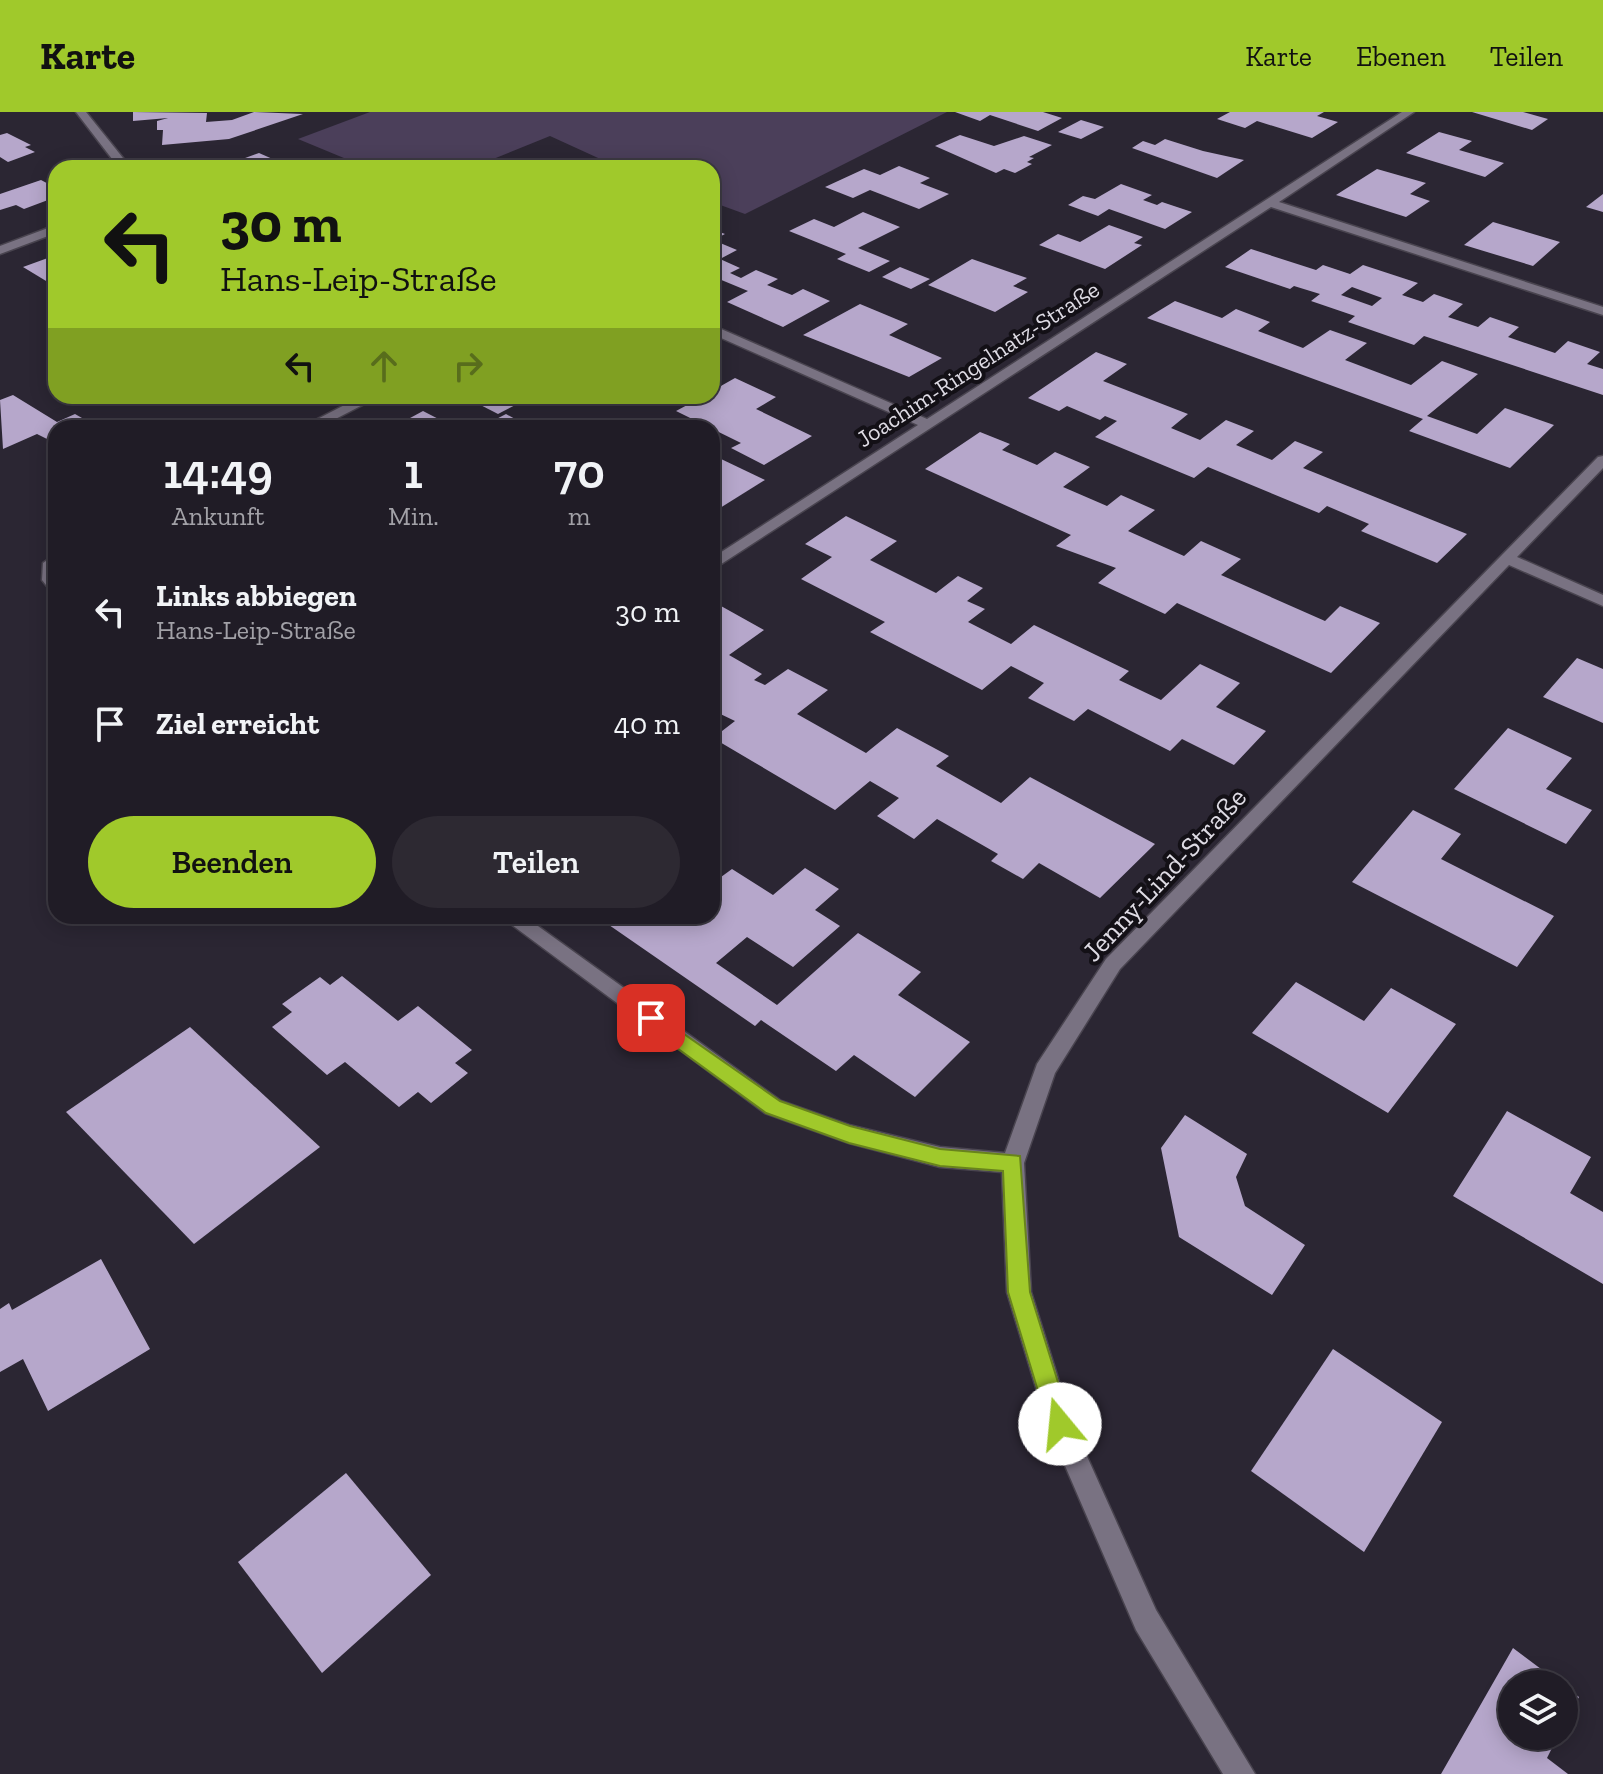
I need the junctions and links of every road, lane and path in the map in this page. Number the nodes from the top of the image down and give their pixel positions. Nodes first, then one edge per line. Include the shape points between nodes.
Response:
1 (81, 112) edge
2 (1409, 112) edge
3 (119, 160) edge
4 (1271, 203) junction
5 (48, 232) edge
6 (0, 250) edge
7 (1603, 311) edge
8 (720, 333) edge
9 (356, 404) edge
10 (324, 420) edge
11 (927, 424) junction
12 (1603, 460) edge
13 (1508, 559) junction
14 (720, 560) edge
15 (1603, 601) edge
16 (521, 924) edge
17 (1013, 1163) junction
18 (1240, 1774) edge

1 - 3 street
2 - 4 street, Joachim-Ringelnatz-Straße
4 - 7 street
4 - 11 street, Joachim-Ringelnatz-Straße
5 - 6 street
8 - 11 street
9 - 10 street
11 - 14 street, Joachim-Ringelnatz-Straße
12 - 13 street, Jenny-Lind-Straße
13 - 15 street
13 - 17 street, Jenny-Lind-Straße via 1113,964 1045,1070
16 - 17 street via 773,1107 849,1134 940,1157
17 - 18 street, Jenny-Lind-Straße via 1019,1292 1060,1424 1146,1620

